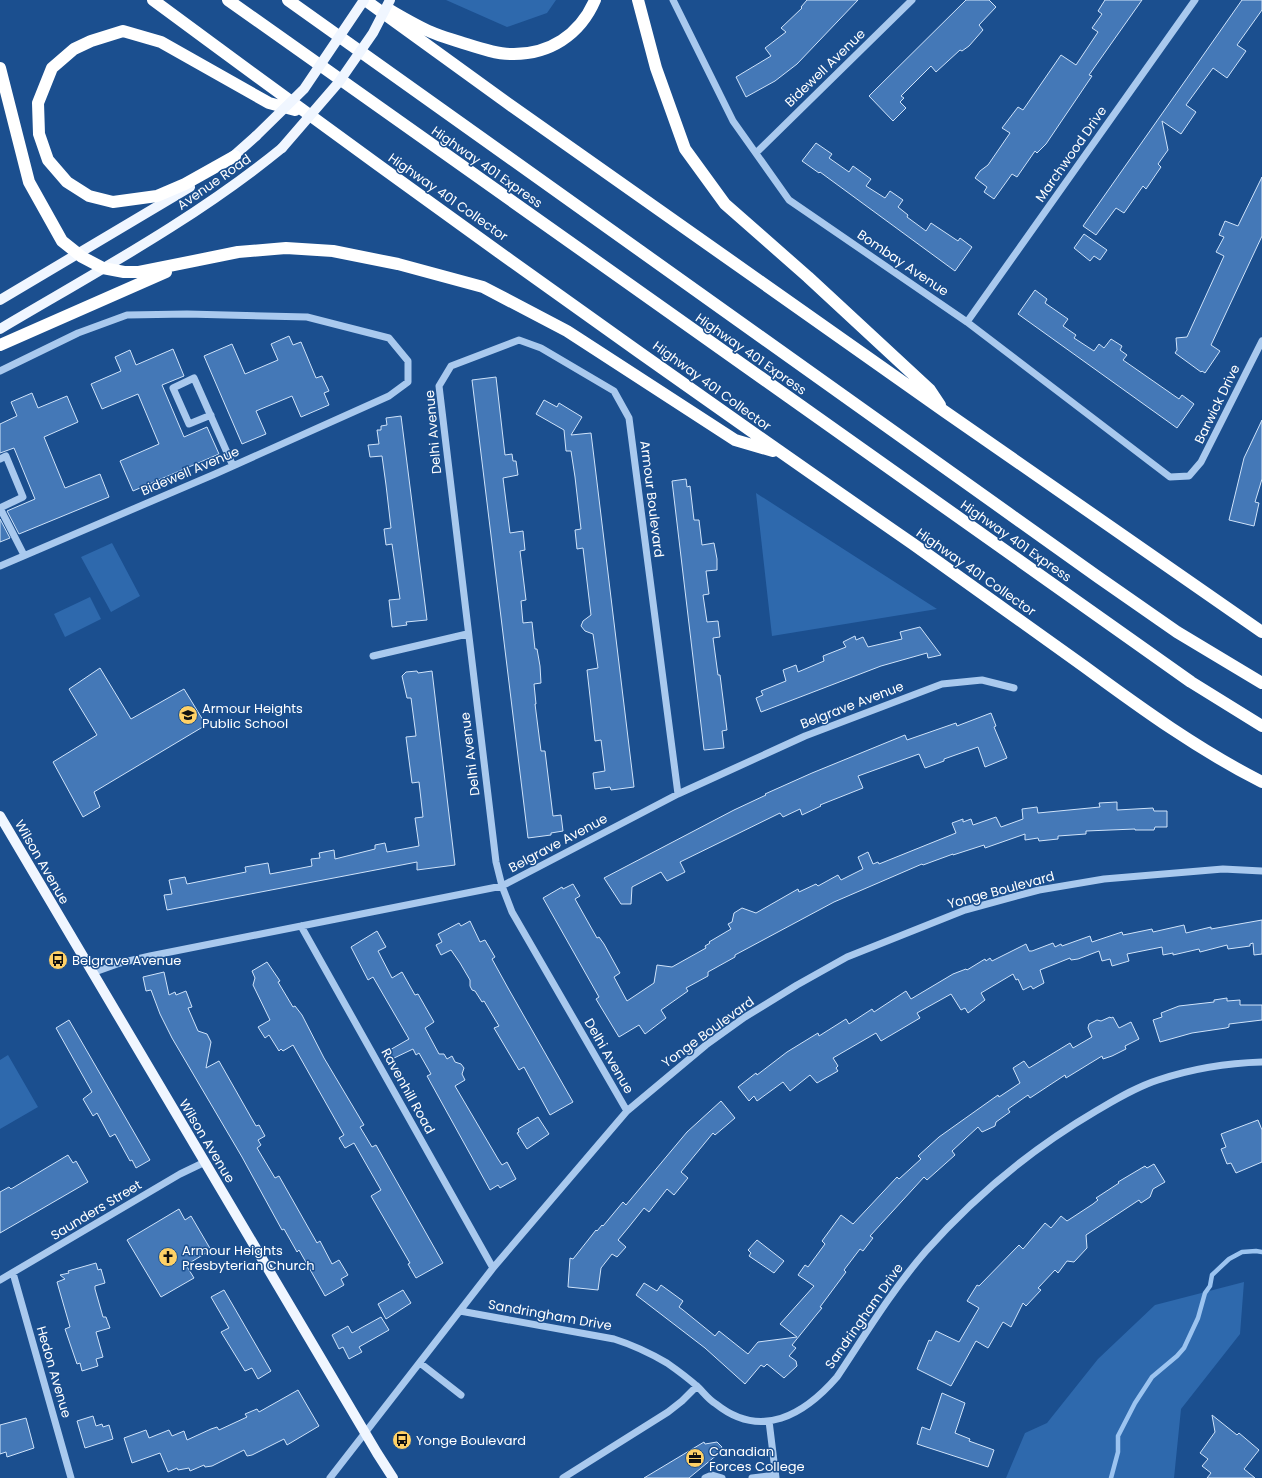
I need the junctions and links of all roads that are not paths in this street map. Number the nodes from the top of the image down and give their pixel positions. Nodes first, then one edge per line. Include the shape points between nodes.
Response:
1 (153, 0) edge
2 (228, 0) edge
3 (288, 0) edge
4 (364, 0) edge
5 (370, 0) edge
6 (390, 0) edge
7 (594, 0) edge
8 (638, 0) edge
9 (673, 0) edge
10 (912, 0) edge
11 (1194, 0) edge
12 (0, 68) edge
13 (304, 112) junction
14 (756, 153) junction
15 (235, 156) junction
16 (77, 253) junction
17 (186, 263) junction
18 (103, 268) junction
19 (0, 300) edge
20 (967, 322) junction
21 (0, 329) edge
22 (1262, 341) edge
23 (0, 345) edge
24 (451, 366) joint
25 (0, 371) edge
26 (944, 411) junction
27 (211, 416) junction
28 (781, 453) junction
29 (0, 459) edge
30 (233, 466) junction
31 (1189, 476) joint
32 (0, 508) edge
33 (24, 555) junction
34 (0, 566) edge
35 (1262, 632) edge
36 (467, 634) junction
37 (373, 656) dead end
38 (1262, 683) edge
39 (1014, 688) dead end
40 (1262, 726) edge
41 (1262, 782) edge
42 (678, 794) junction
43 (0, 816) edge
44 (1262, 872) edge
45 (502, 886) junction
46 (301, 926) junction
47 (92, 973) junction
48 (1262, 1062) edge
49 (627, 1111) junction
50 (205, 1162) junction
51 (493, 1268) junction
52 (13, 1273) junction
53 (0, 1280) edge
54 (460, 1311) junction
55 (420, 1363) junction
56 (697, 1386) junction
57 (461, 1395) dead end
58 (769, 1422) junction
59 (365, 1433) junction
60 (776, 1476) edge
61 (71, 1478) edge
62 (330, 1478) edge
63 (394, 1478) edge
64 (563, 1478) edge
65 (705, 1478) edge
66 (722, 1478) edge
67 (752, 1478) edge

1 - 13 highway, Highway 401 Collector
2 - 40 highway, Highway 401 Express via 1184,678
3 - 38 highway, Highway 401 Express via 1092,573 1177,632
4 - 15 main road, Avenue Road, bridge via 304,89
4 - 26 highway
5 - 7 highway via 432,32 510,55 540,52 564,40 589,13
6 - 18 main road, Avenue Road, bridge via 373,33 339,82 282,148 205,206
8 - 26 highway via 658,75 685,149 725,204 808,276 930,390
9 - 14 street, Bombay Avenue via 733,121
10 - 14 street, Bidewell Avenue
11 - 20 street, Marchwood Drive
12 - 16 highway via 29,182 62,241
13 - 15 highway via 269,102 161,42 123,31 74,49 57,63 52,68 38,103 39,134 48,160 67,182 89,196 113,202 157,196 186,184
13 - 28 highway, Highway 401 Collector
14 - 20 street, Bombay Avenue via 789,200
15 - 16 main road, Avenue Road via 202,179
16 - 18 highway
16 - 19 main road, Avenue Road
17 - 18 highway via 139,272
17 - 23 highway
17 - 28 highway via 238,252 286,248 333,251 398,264 483,287 567,331 735,440
18 - 21 main road, Avenue Road
20 - 31 street, Bombay Avenue via 1170,477
22 - 31 street, Barwick Drive via 1202,462
24 - 36 street, Delhi Avenue via 439,386
24 - 42 street, Armour Boulevard via 519,340 541,348 614,391 629,418
25 - 30 street, Bidewell Avenue via 78,332 127,315 307,317 390,338 408,360 408,382 389,396
26 - 35 highway
27 - 27 street via 189,424 174,388 194,378
27 - 30 street
28 - 41 highway, Highway 401 Collector via 968,582 1144,710 1223,762
29 - 32 street via 6,456 23,497
30 - 33 street, Bidewell Avenue
32 - 33 street
33 - 34 street, Bidewell Avenue
36 - 37 street
36 - 45 street, Delhi Avenue via 494,848
39 - 42 street, Belgrave Avenue via 982,680 942,684 805,736
42 - 45 street, Belgrave Avenue
43 - 47 main road, Wilson Avenue
44 - 49 street, Yonge Boulevard via 1223,869 1104,879 1039,890 965,910 847,957 797,985 706,1045
45 - 46 street, Belgrave Avenue
45 - 49 street, Delhi Avenue via 512,912
46 - 47 street, Belgrave Avenue via 150,956
46 - 51 street, Ravenhill Road
47 - 50 main road, Wilson Avenue
48 - 58 street, Sandringham Drive via 1208,1068 1157,1080 1115,1099 1064,1130 968,1208 926,1251 895,1290 826,1390 799,1410 782,1419
49 - 51 street, Yonge Boulevard
50 - 52 street, Saunders Street via 180,1174
50 - 59 main road, Wilson Avenue
51 - 54 street, Yonge Boulevard
52 - 53 street, Saunders Street
52 - 61 street, Hedon Avenue
54 - 55 street, Yonge Boulevard
54 - 56 street, Sandringham Drive via 614,1339 636,1346
55 - 57 street
55 - 59 street, Yonge Boulevard
56 - 58 street, Sandringham Drive via 715,1404 732,1415 752,1421
56 - 64 street via 668,1412
58 - 60 street
59 - 62 street, Yonge Boulevard
59 - 63 main road, Wilson Avenue
60 - 67 street
65 - 66 street via 712,1475

